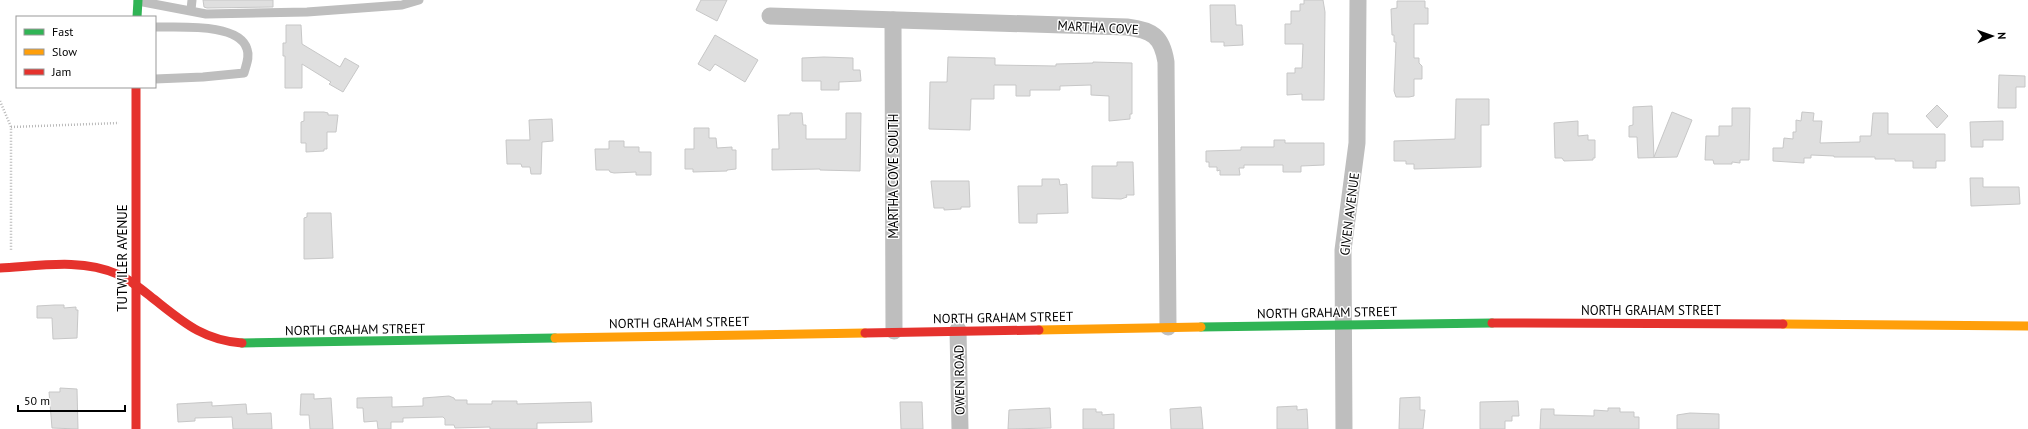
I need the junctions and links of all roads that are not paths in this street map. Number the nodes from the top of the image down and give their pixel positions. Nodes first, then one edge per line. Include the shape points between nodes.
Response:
1 (192, 0) edge
2 (419, 0) edge
3 (1358, 0) edge
4 (138, 1) edge
5 (191, 10) junction
6 (137, 16) edge
7 (770, 16) dead end
8 (893, 20) junction
9 (156, 27) edge
10 (156, 79) edge
11 (136, 88) edge
12 (0, 268) edge
13 (135, 285) junction
14 (1343, 324) junction
15 (2028, 326) edge
16 (1168, 327) junction
17 (958, 330) junction
18 (894, 331) junction
19 (136, 429) edge
20 (960, 429) edge
21 (1344, 429) edge

1 - 5 lane
2 - 5 lane via 402,5 307,12 206,14
3 - 14 street, GIVEN AVENUE via 1358,138 1344,239
4 - 5 lane
4 - 6 main road
7 - 8 street, MARTHA COVE
8 - 16 street, MARTHA COVE via 1127,27 1146,30 1157,38 1162,44 1166,62
8 - 18 street, MARTHA COVE SOUTH
9 - 10 lane via 213,28 240,37 247,48 248,60 244,73
11 - 13 main road, TUTWILER AVENUE
12 - 13 main road, NORTH GRAHAM STREET via 100,268 118,274
13 - 18 main road, NORTH GRAHAM STREET via 186,324 211,338 251,344
13 - 19 main road, TUTWILER AVENUE
14 - 15 main road, NORTH GRAHAM STREET
14 - 16 main road, NORTH GRAHAM STREET
14 - 21 street, GIVEN AVENUE
16 - 17 main road, NORTH GRAHAM STREET
17 - 18 main road, NORTH GRAHAM STREET
17 - 20 street, OWEN ROAD

